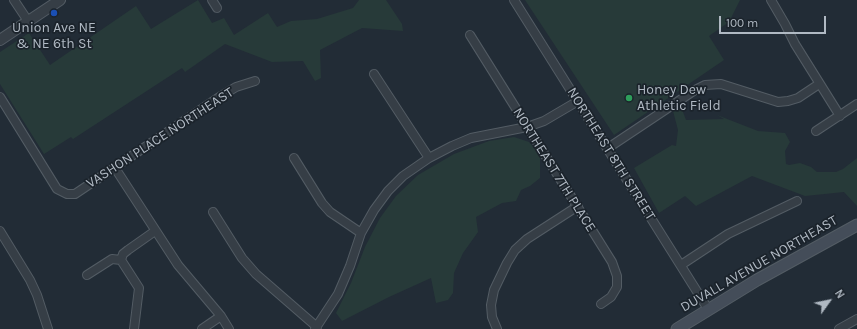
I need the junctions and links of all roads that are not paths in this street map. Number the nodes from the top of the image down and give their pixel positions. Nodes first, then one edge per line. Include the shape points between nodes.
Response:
1 (14, 0) edge
2 (60, 0) edge
3 (212, 0) edge
4 (514, 0) edge
5 (771, 0) edge
6 (217, 8) dead end
7 (28, 21) junction
8 (470, 35) dead end
9 (0, 40) edge
10 (374, 74) dead end
11 (254, 81) dead end
12 (819, 84) junction
13 (0, 97) edge
14 (578, 101) junction
15 (857, 104) edge
16 (840, 116) junction
17 (527, 127) junction
18 (816, 131) dead end
19 (608, 148) junction
20 (294, 158) dead end
21 (429, 158) junction
22 (115, 168) junction
23 (797, 201) dead end
24 (578, 206) junction
25 (213, 212) dead end
26 (857, 225) edge
27 (0, 231) edge
28 (155, 231) junction
29 (361, 233) junction
30 (122, 260) junction
31 (681, 265) junction
32 (87, 275) dead end
33 (601, 304) dead end
34 (708, 309) junction
35 (221, 316) junction
36 (857, 319) edge
37 (316, 328) edge
38 (48, 329) edge
39 (134, 329) edge
40 (202, 329) edge
41 (229, 329) edge
42 (497, 329) edge
43 (677, 329) edge
44 (839, 329) edge

1 - 7 street
2 - 7 street
3 - 6 street
4 - 14 street, NORTHEAST 8TH STREET
5 - 12 street
7 - 9 street
8 - 17 street, NORTHEAST 7TH PLACE
10 - 21 street
11 - 22 street, VASHON PLACE NORTHEAST via 221,96
12 - 16 street
12 - 19 street via 798,98 778,102 721,84 704,84
13 - 22 street, VASHON PLACE NORTHEAST via 57,188 67,194 75,194
14 - 17 street via 544,121
14 - 19 street, NORTHEAST 8TH STREET
15 - 16 street
16 - 18 street
17 - 21 street via 471,138
17 - 24 street, NORTHEAST 7TH PLACE
19 - 31 street, NORTHEAST 8TH STREET
20 - 29 street via 330,212
21 - 29 street via 403,176 388,191
22 - 28 street
23 - 31 street via 728,234
24 - 33 street, NORTHEAST 7TH PLACE via 612,262 617,276 617,287 612,297
24 - 42 street via 527,240 515,250 507,262 494,290 491,305
25 - 37 street via 242,258 256,274
26 - 34 main road, DUVALL AVENUE NORTHEAST
27 - 38 street via 30,280
28 - 30 street via 123,254
28 - 35 street via 178,265
29 - 37 street via 338,294
30 - 32 street via 112,259
30 - 39 street via 139,288
31 - 34 street, NORTHEAST 8TH STREET
34 - 43 main road, DUVALL AVENUE NORTHEAST
35 - 40 street
35 - 41 street
36 - 44 street

